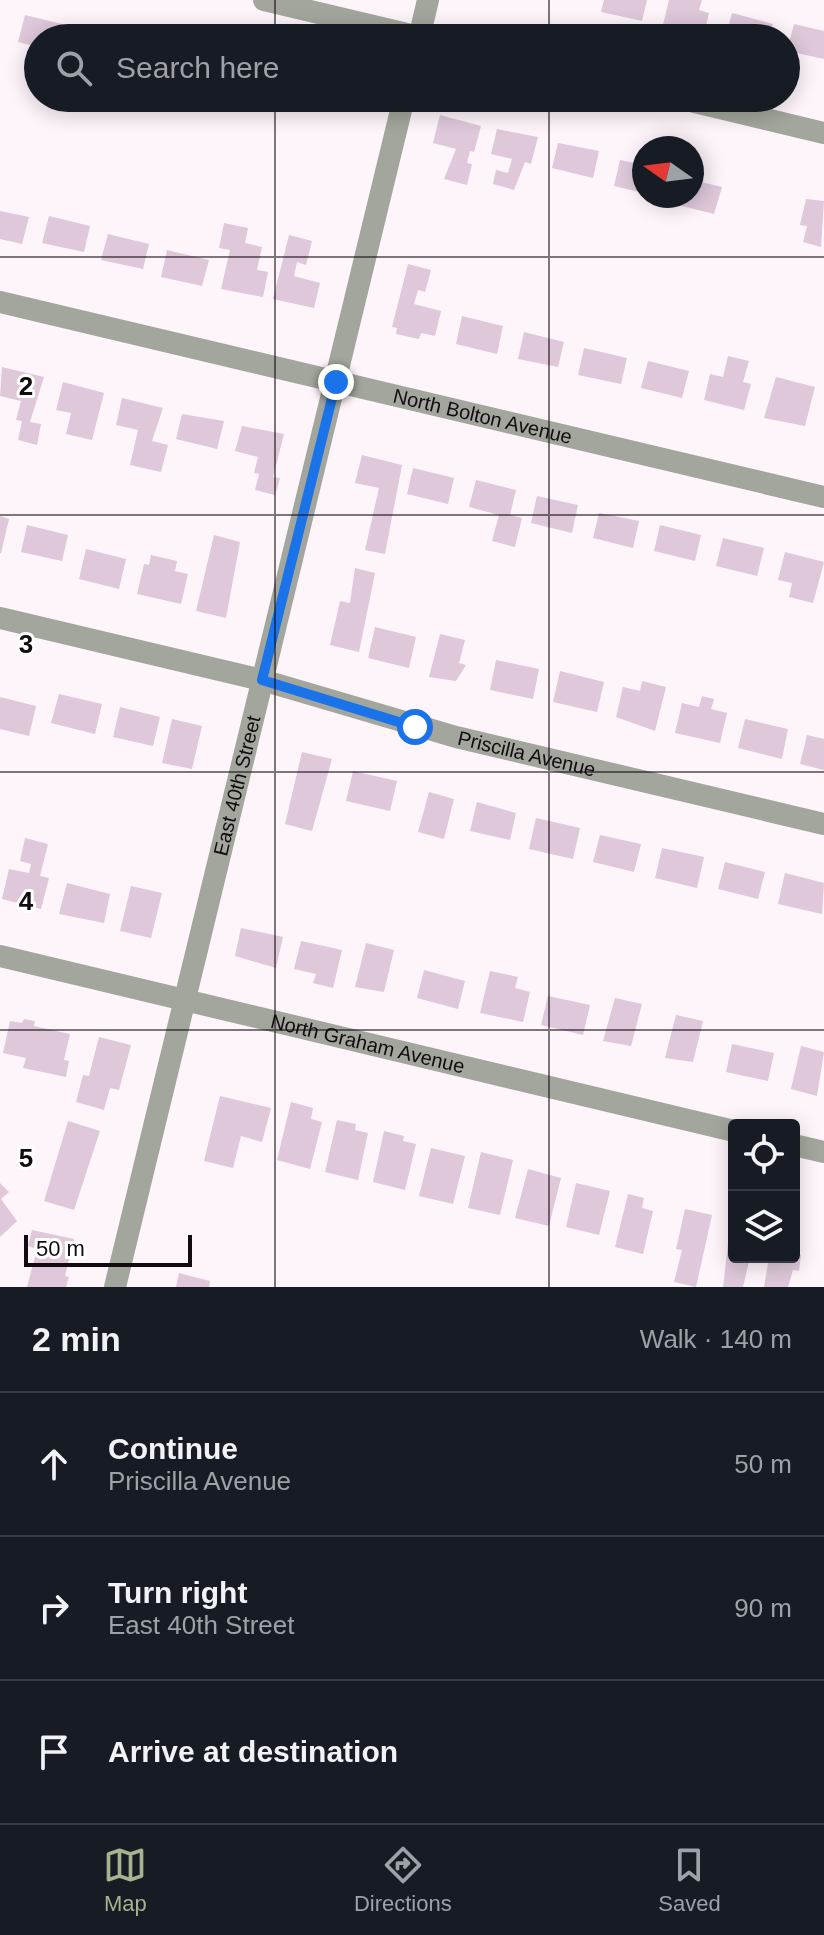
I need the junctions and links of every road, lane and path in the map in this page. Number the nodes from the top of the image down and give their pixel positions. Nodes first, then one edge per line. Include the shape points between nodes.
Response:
1 (264, 0) edge
2 (428, 0) edge
3 (363, 24) edge
4 (424, 24) edge
5 (401, 112) edge
6 (736, 112) edge
7 (824, 133) edge
8 (0, 302) edge
9 (336, 382) junction
10 (824, 497) edge
11 (0, 618) edge
12 (262, 680) junction
13 (824, 824) edge
14 (0, 956) edge
15 (187, 1000) junction
16 (728, 1130) edge
17 (800, 1146) edge
18 (824, 1152) edge
19 (115, 1287) edge

1 - 3 street
2 - 4 street
5 - 9 street, East 40th Street
6 - 7 street
8 - 9 street, North Bolton Avenue
9 - 10 street, North Bolton Avenue
9 - 12 street, East 40th Street
11 - 12 street, Priscilla Avenue
12 - 13 street, Priscilla Avenue via 415,727
12 - 15 street, East 40th Street
14 - 15 street, North Graham Avenue
15 - 16 street, North Graham Avenue
15 - 19 street, East 40th Street
17 - 18 street

